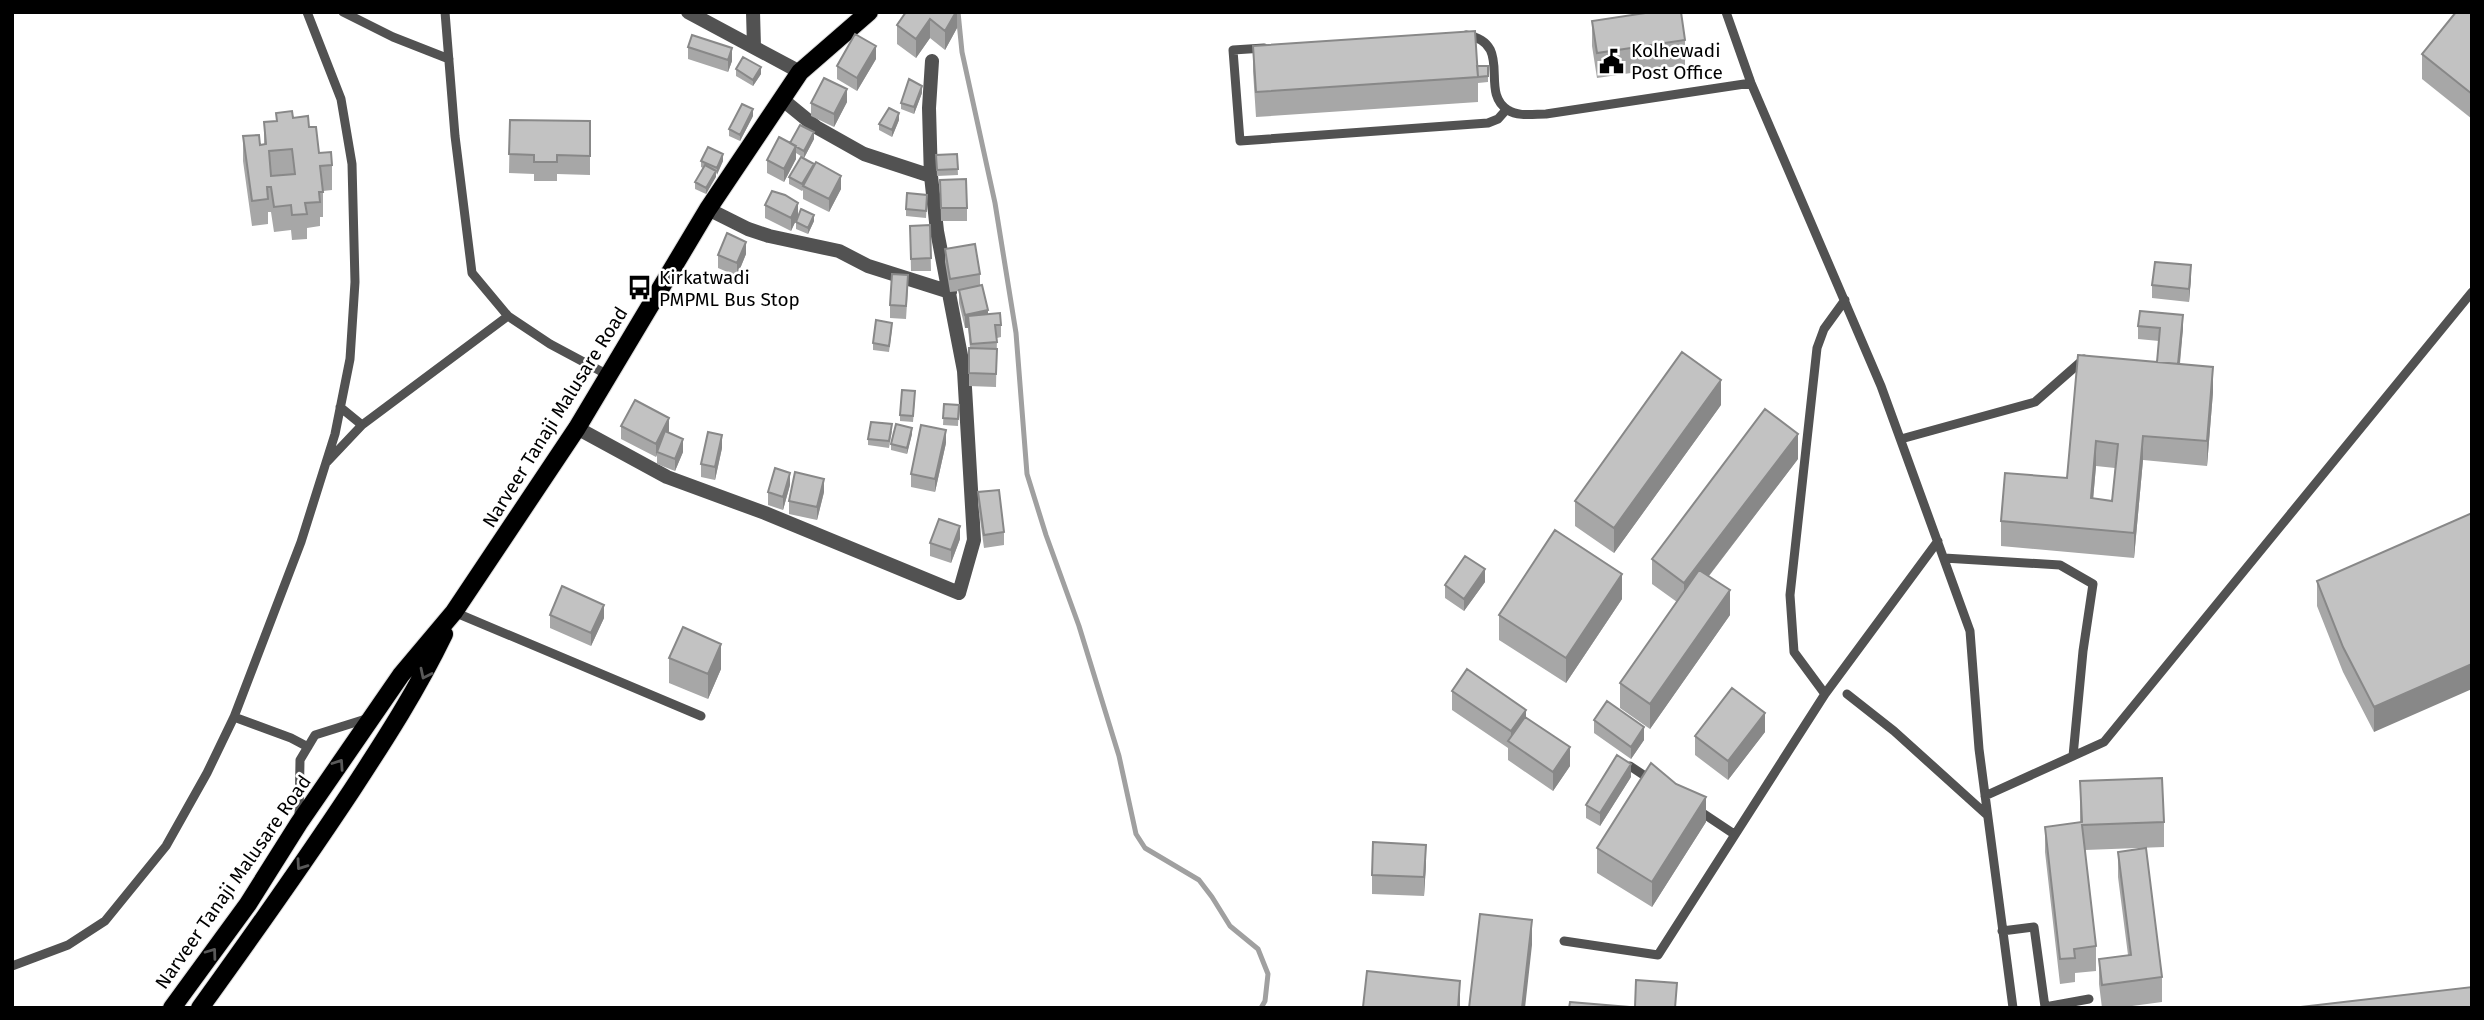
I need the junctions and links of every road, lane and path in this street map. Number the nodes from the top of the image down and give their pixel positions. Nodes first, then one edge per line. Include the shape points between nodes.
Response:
1 (307, 12) edge
2 (342, 12) edge
3 (445, 12) edge
4 (688, 12) edge
5 (753, 12) edge
6 (869, 12) edge
7 (1726, 12) edge
8 (1452, 36) edge
9 (754, 47) junction
10 (1274, 47) edge
11 (449, 59) junction
12 (932, 61) dead end
13 (800, 72) junction
14 (1751, 83) junction
15 (783, 100) junction
16 (1506, 110) junction
17 (931, 179) junction
18 (708, 209) junction
19 (950, 292) junction
20 (2472, 292) edge
21 (1845, 300) junction
22 (508, 316) junction
23 (2084, 359) edge
24 (608, 375) junction
25 (340, 407) junction
26 (362, 425) junction
27 (577, 428) junction
28 (1901, 439) junction
29 (326, 464) junction
30 (1938, 541) junction
31 (1944, 558) junction
32 (454, 612) junction
33 (1825, 694) junction
34 (1847, 694) dead end
35 (372, 716) junction
36 (701, 716) dead end
37 (234, 717) junction
38 (308, 747) junction
39 (2073, 756) junction
40 (1630, 766) edge
41 (1665, 789) edge
42 (1985, 796) junction
43 (1688, 804) edge
44 (1987, 815) junction
45 (299, 823) junction
46 (1734, 834) junction
47 (2002, 931) junction
48 (1564, 941) dead end
49 (12, 966) edge
50 (2089, 999) dead end
51 (172, 1008) edge
52 (200, 1008) edge
53 (2012, 1008) edge

1 - 25 lane via 341,99 352,164 355,282 350,359
2 - 11 lane
3 - 11 lane
4 - 9 street
5 - 9 street
6 - 13 main road, Narveer Tanaji Malusare Road
7 - 14 lane
8 - 16 lane via 1477,37 1492,51 1497,93
9 - 13 street
10 - 16 lane via 1233,50 1240,141 1488,123
11 - 22 lane via 472,273
12 - 17 street
13 - 15 main road, Narveer Tanaji Malusare Road
14 - 16 lane via 1546,114
14 - 21 lane
15 - 17 street via 816,127 864,154
15 - 18 main road, Narveer Tanaji Malusare Road
17 - 19 street
18 - 19 street via 748,229 839,251 868,266
18 - 24 main road, Narveer Tanaji Malusare Road
19 - 27 street via 964,371 974,540 959,593 667,477
20 - 39 lane via 2104,741
21 - 28 lane
21 - 33 lane via 1824,329 1817,348 1790,595 1794,652
22 - 24 lane
22 - 26 lane
23 - 28 lane via 2035,402
24 - 27 main road, Narveer Tanaji Malusare Road
25 - 26 lane
25 - 29 lane
26 - 29 lane
27 - 32 main road, Narveer Tanaji Malusare Road
28 - 30 lane
29 - 37 lane
30 - 31 lane
30 - 33 lane
31 - 39 lane via 2060,565 2093,584
31 - 42 lane via 1970,631
32 - 35 main road, Narveer Tanaji Malusare Road
32 - 36 lane
32 -> 52 main road, Narveer Tanaji Malusare Road via 420,685
33 - 46 lane
34 - 44 lane
35 - 38 lane via 315,736
45 -> 35 main road, Narveer Tanaji Malusare Road
37 - 38 lane
37 - 49 lane via 166,846 105,921 68,945
38 - 45 lane via 300,760
39 - 42 lane
40 - 41 lane
42 - 44 lane
43 - 46 lane
44 - 47 lane
51 -> 45 main road, Narveer Tanaji Malusare Road via 248,904
46 - 48 lane via 1658,955
47 - 50 lane via 2034,927 2045,1007
47 - 53 lane

